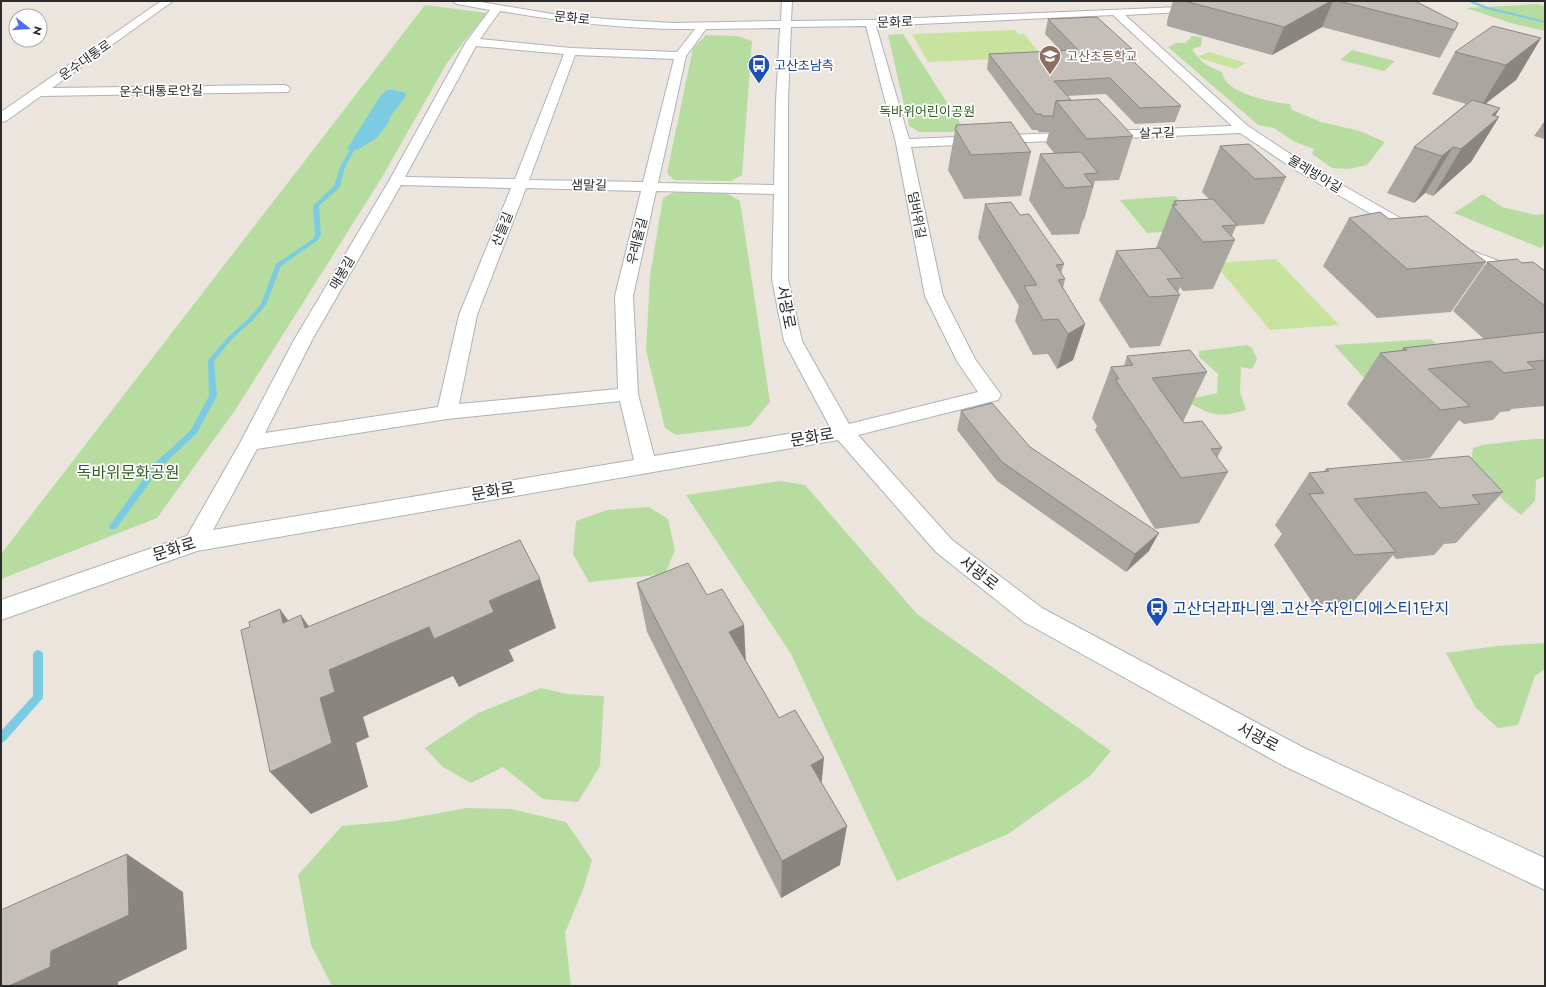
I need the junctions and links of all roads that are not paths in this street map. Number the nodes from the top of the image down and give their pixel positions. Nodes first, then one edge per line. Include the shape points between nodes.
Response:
1 (168, 1) edge
2 (457, 1) edge
3 (787, 1) edge
4 (497, 8) junction
5 (1210, 8) edge
6 (1117, 13) junction
7 (870, 23) junction
8 (787, 25) junction
9 (703, 26) junction
10 (472, 42) junction
11 (571, 51) junction
12 (680, 56) junction
13 (284, 89) dead end
14 (38, 92) junction
15 (1, 118) edge
16 (1244, 130) junction
17 (903, 143) junction
18 (396, 181) junction
19 (520, 184) junction
20 (651, 186) junction
21 (781, 190) junction
22 (1426, 239) edge
23 (1441, 244) edge
24 (1545, 284) edge
25 (628, 394) junction
26 (991, 395) joint
27 (447, 412) junction
28 (843, 432) junction
29 (250, 442) junction
30 (646, 465) junction
31 (195, 542) junction
32 (1, 610) edge
33 (1545, 874) edge

1 - 14 street, 운수대통로
2 - 4 street, 문화로
3 - 8 street, 서광로
4 - 9 street, 문화로 via 606,22
4 - 10 street, 매봉길
5 - 6 street, 문화로
6 - 7 street, 문화로
6 - 16 street, 물레방아길
7 - 8 street, 문화로
7 - 17 street, 덤바위길
8 - 9 street, 문화로
8 - 21 street, 서광로 via 782,101
9 - 12 street, 우레울길
10 - 11 street
10 - 18 street, 매봉길
11 - 12 street
11 - 19 street, 산들길
12 - 20 street, 우레울길
13 - 14 street, 운수대통로안길
14 - 15 street, 운수대통로
16 - 17 street, 살구길
16 - 22 street, 물레방아길 via 1302,168
17 - 26 street, 덤바위길 via 934,296 966,361
18 - 19 street, 샘말길
18 - 29 street, 매봉길 via 303,340
19 - 20 street, 샘말길
19 - 27 street, 산들길 via 468,315
20 - 21 street, 샘말길
20 - 25 street, 우레울길 via 624,296
21 - 28 street, 서광로 via 780,279 793,341
23 - 24 street
25 - 27 street
25 - 30 street, 우레울길
26 - 28 street, 문화로
27 - 29 street
28 - 30 street, 문화로
28 - 33 street, 서광로 via 944,546 1033,615 1294,757
29 - 31 street, 매봉길
30 - 31 street, 문화로
31 - 32 street, 문화로

